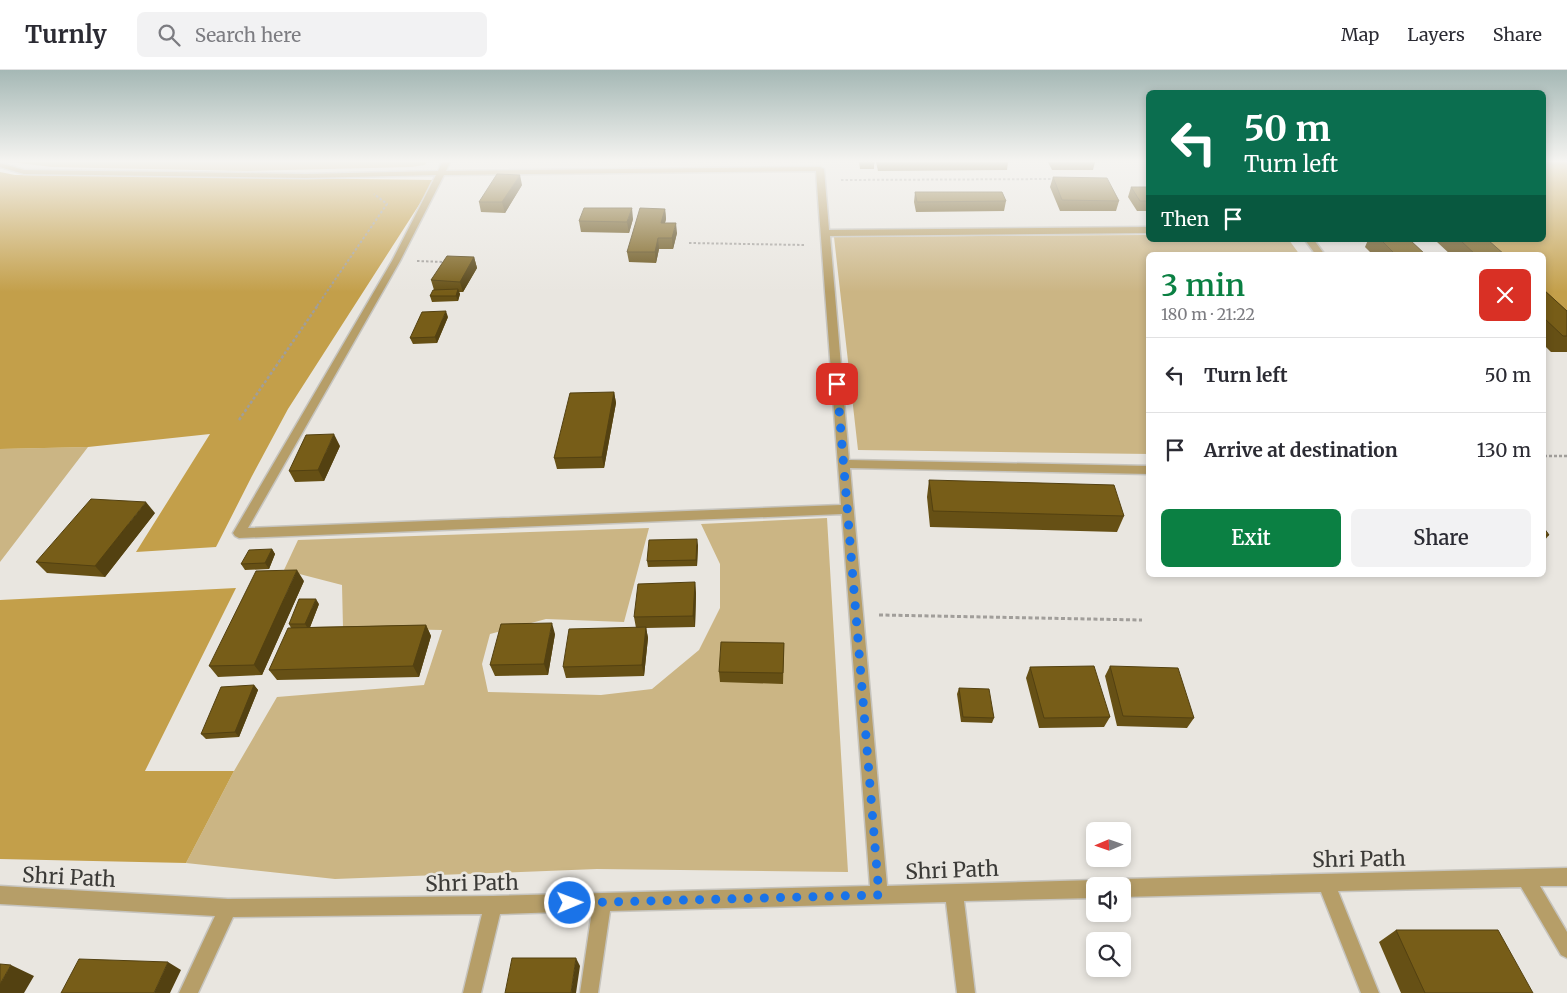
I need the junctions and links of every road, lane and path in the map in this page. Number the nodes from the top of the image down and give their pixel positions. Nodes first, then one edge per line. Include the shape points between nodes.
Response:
1 (385, 205) edge
2 (425, 205) edge
3 (823, 205) edge
4 (1146, 230) edge
5 (826, 239) junction
6 (1311, 242) edge
7 (689, 243) dead end
8 (1319, 252) edge
9 (396, 261) junction
10 (451, 262) edge
11 (239, 420) dead end
12 (1546, 456) edge
13 (1567, 456) edge
14 (844, 464) junction
15 (1146, 470) edge
16 (848, 509) junction
17 (856, 615) junction
18 (1142, 620) dead end
19 (1567, 877) edge
20 (1526, 878) junction
21 (1326, 882) junction
22 (1131, 888) edge
23 (1086, 889) edge
24 (954, 893) junction
25 (0, 895) edge
26 (879, 895) junction
27 (602, 902) junction
28 (493, 905) junction
29 (228, 908) junction
30 (1567, 949) edge
31 (188, 993) edge
32 (472, 993) edge
33 (589, 993) edge
34 (966, 993) edge
35 (1370, 993) edge

1 - 11 path
2 - 9 street
3 - 5 street
4 - 5 street
5 - 7 path
5 - 14 street
6 - 8 street
9 - 10 path
9 - 16 street via 239,532
12 - 13 path
14 - 15 street
14 - 16 street
16 - 17 street
17 - 18 path
17 - 26 street
19 - 20 street, Shri Path
20 - 21 street, Shri Path
20 - 30 street
21 - 22 street, Shri Path
21 - 35 street
23 - 24 street, Shri Path
24 - 26 street, Shri Path
24 - 34 street
25 - 29 street, Shri Path
26 - 27 street, Shri Path
27 - 28 street, Shri Path
27 - 33 street
28 - 29 street, Shri Path
28 - 32 street
29 - 31 street

